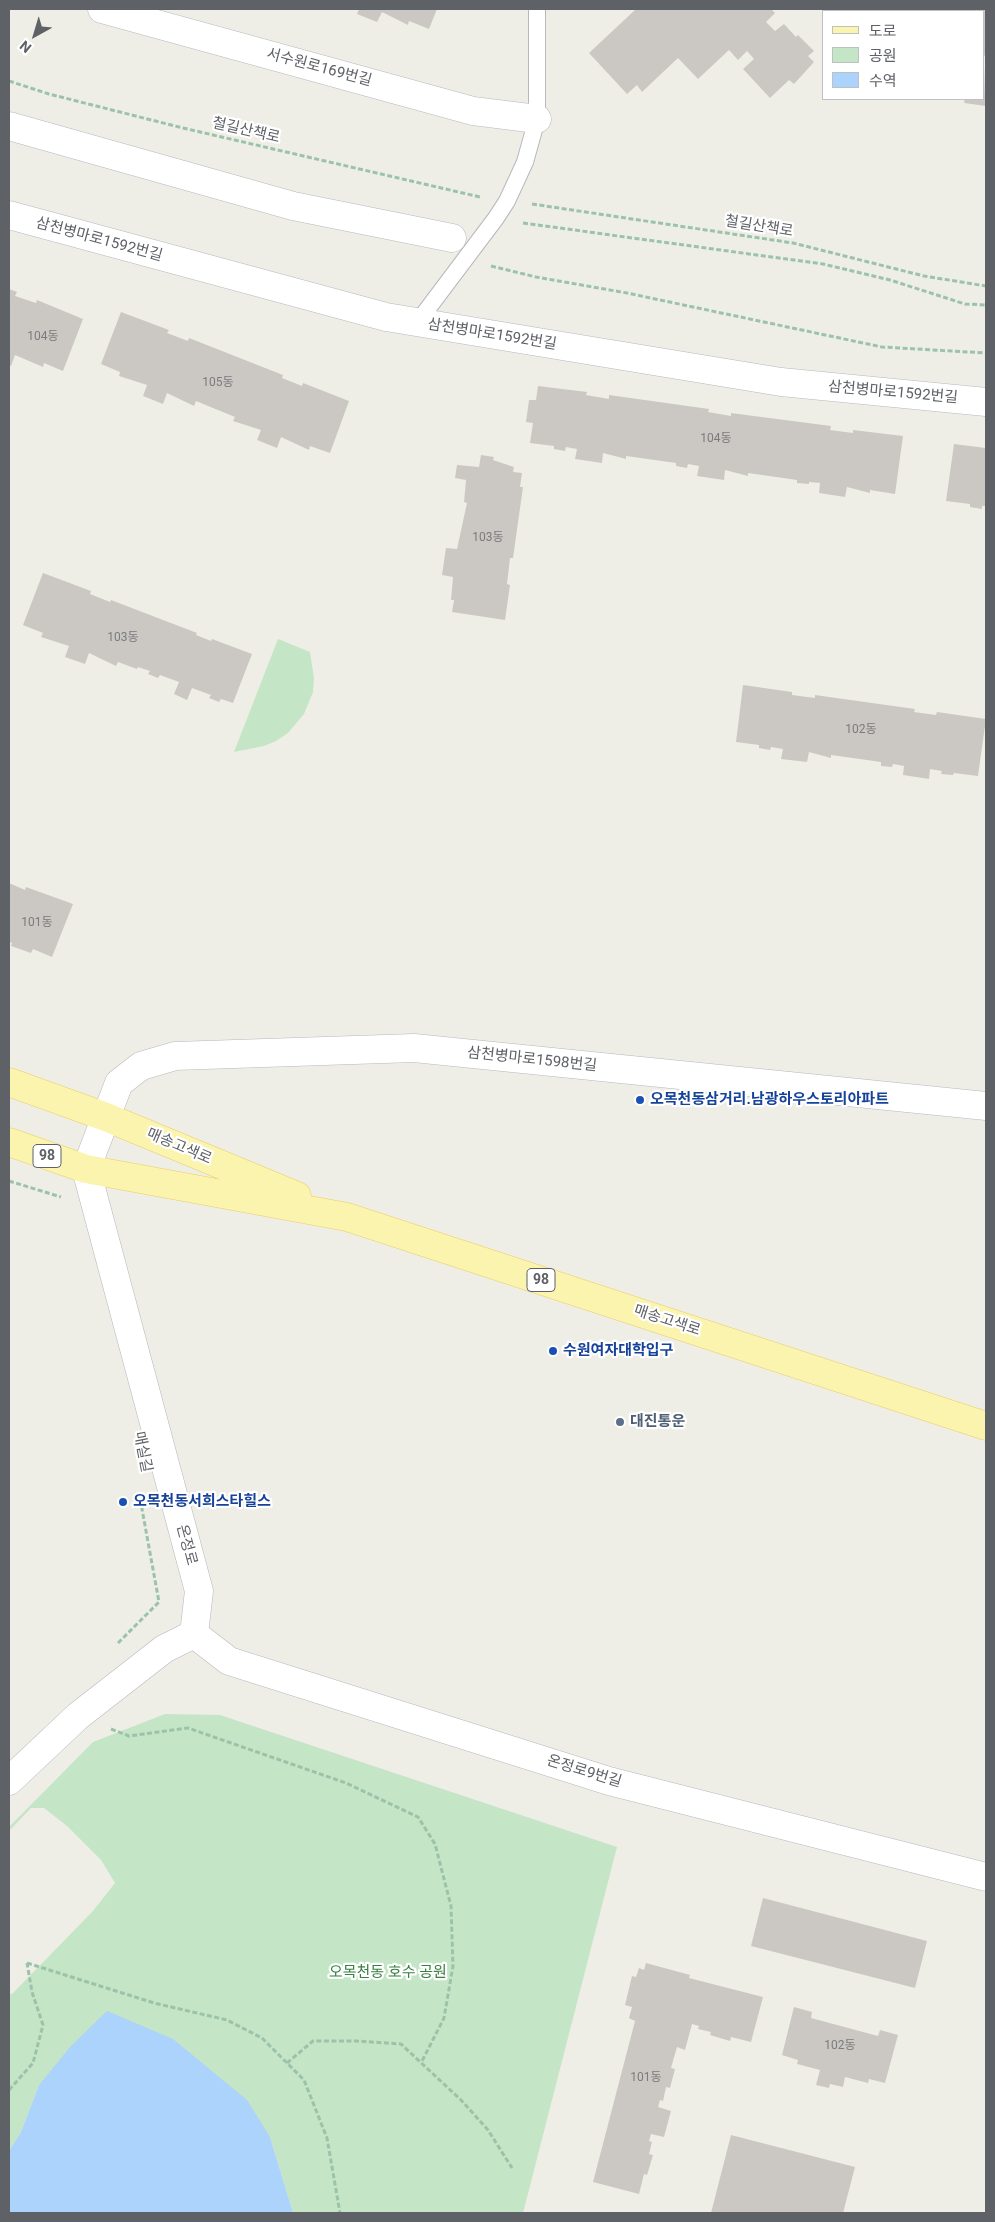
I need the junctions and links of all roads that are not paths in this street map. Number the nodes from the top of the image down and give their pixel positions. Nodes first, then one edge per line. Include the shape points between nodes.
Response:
1 (102, 9) edge
2 (537, 9) edge
3 (537, 119) junction
4 (9, 126) edge
5 (9, 215) edge
6 (452, 238) dead end
7 (417, 323) junction
8 (986, 402) edge
9 (9, 1082) edge
10 (986, 1106) edge
11 (106, 1117) junction
12 (9, 1142) edge
13 (86, 1169) junction
14 (347, 1217) junction
15 (986, 1426) edge
16 (194, 1634) junction
17 (9, 1781) edge
18 (986, 1877) edge

1 - 3 street, 서수원로169번길 via 465,108
2 - 3 lane
3 - 7 lane via 525,162 507,201
4 - 6 street via 292,206
5 - 7 street, 삼천병마로1592번길
7 - 8 street, 삼천병마로1592번길 via 781,382
9 - 11 main road, 매송고색로
10 - 11 street, 삼천병마로1598번길 via 414,1048 175,1056 142,1066 119,1083
11 - 13 street, 삼천병마로1598번길
11 - 14 main road, 매송고색로
12 - 13 main road, 매송고색로 / 98
13 - 14 main road, 매송고색로 / 98
13 - 16 street, 온정로 via 199,1591
14 - 15 main road, 매송고색로 / 98
16 - 17 street via 164,1649 78,1716
16 - 18 street, 온정로9번길 via 229,1661 609,1781

